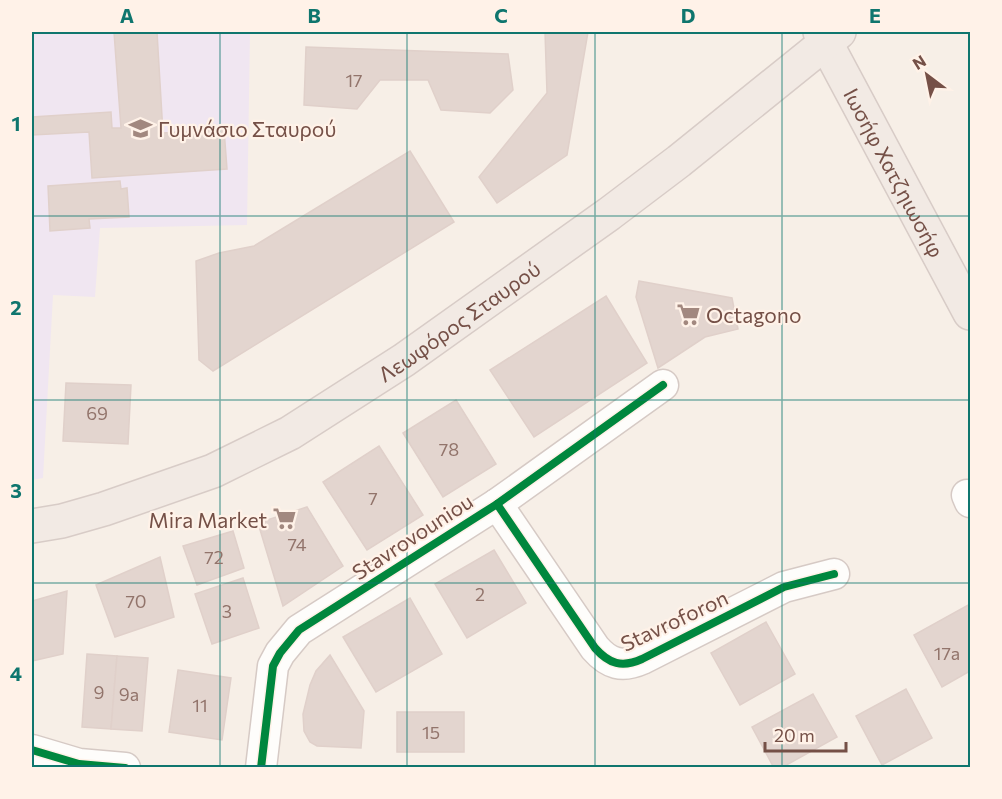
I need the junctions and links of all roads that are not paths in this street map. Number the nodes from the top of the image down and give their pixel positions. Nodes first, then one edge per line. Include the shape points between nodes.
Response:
1 (829, 35) edge
2 (970, 314) edge
3 (663, 385) dead end
4 (497, 504) junction
5 (32, 526) edge
6 (834, 574) dead end
7 (32, 750) edge
8 (78, 766) edge
9 (125, 768) edge
10 (261, 768) edge

1 - 2 main road, Ιωσήφ Χατζηιωσήφ
1 - 5 main road, Λεωφόρος Σταυρού via 679,161 609,214 404,360 290,433 213,471 104,509
3 - 4 street, Stavrovouniou
4 - 6 street, Stavroforon via 595,648 612,663 621,665 642,659 784,587
4 - 10 street, Stavrovouniou via 294,635 273,666
7 - 8 street
8 - 9 street

